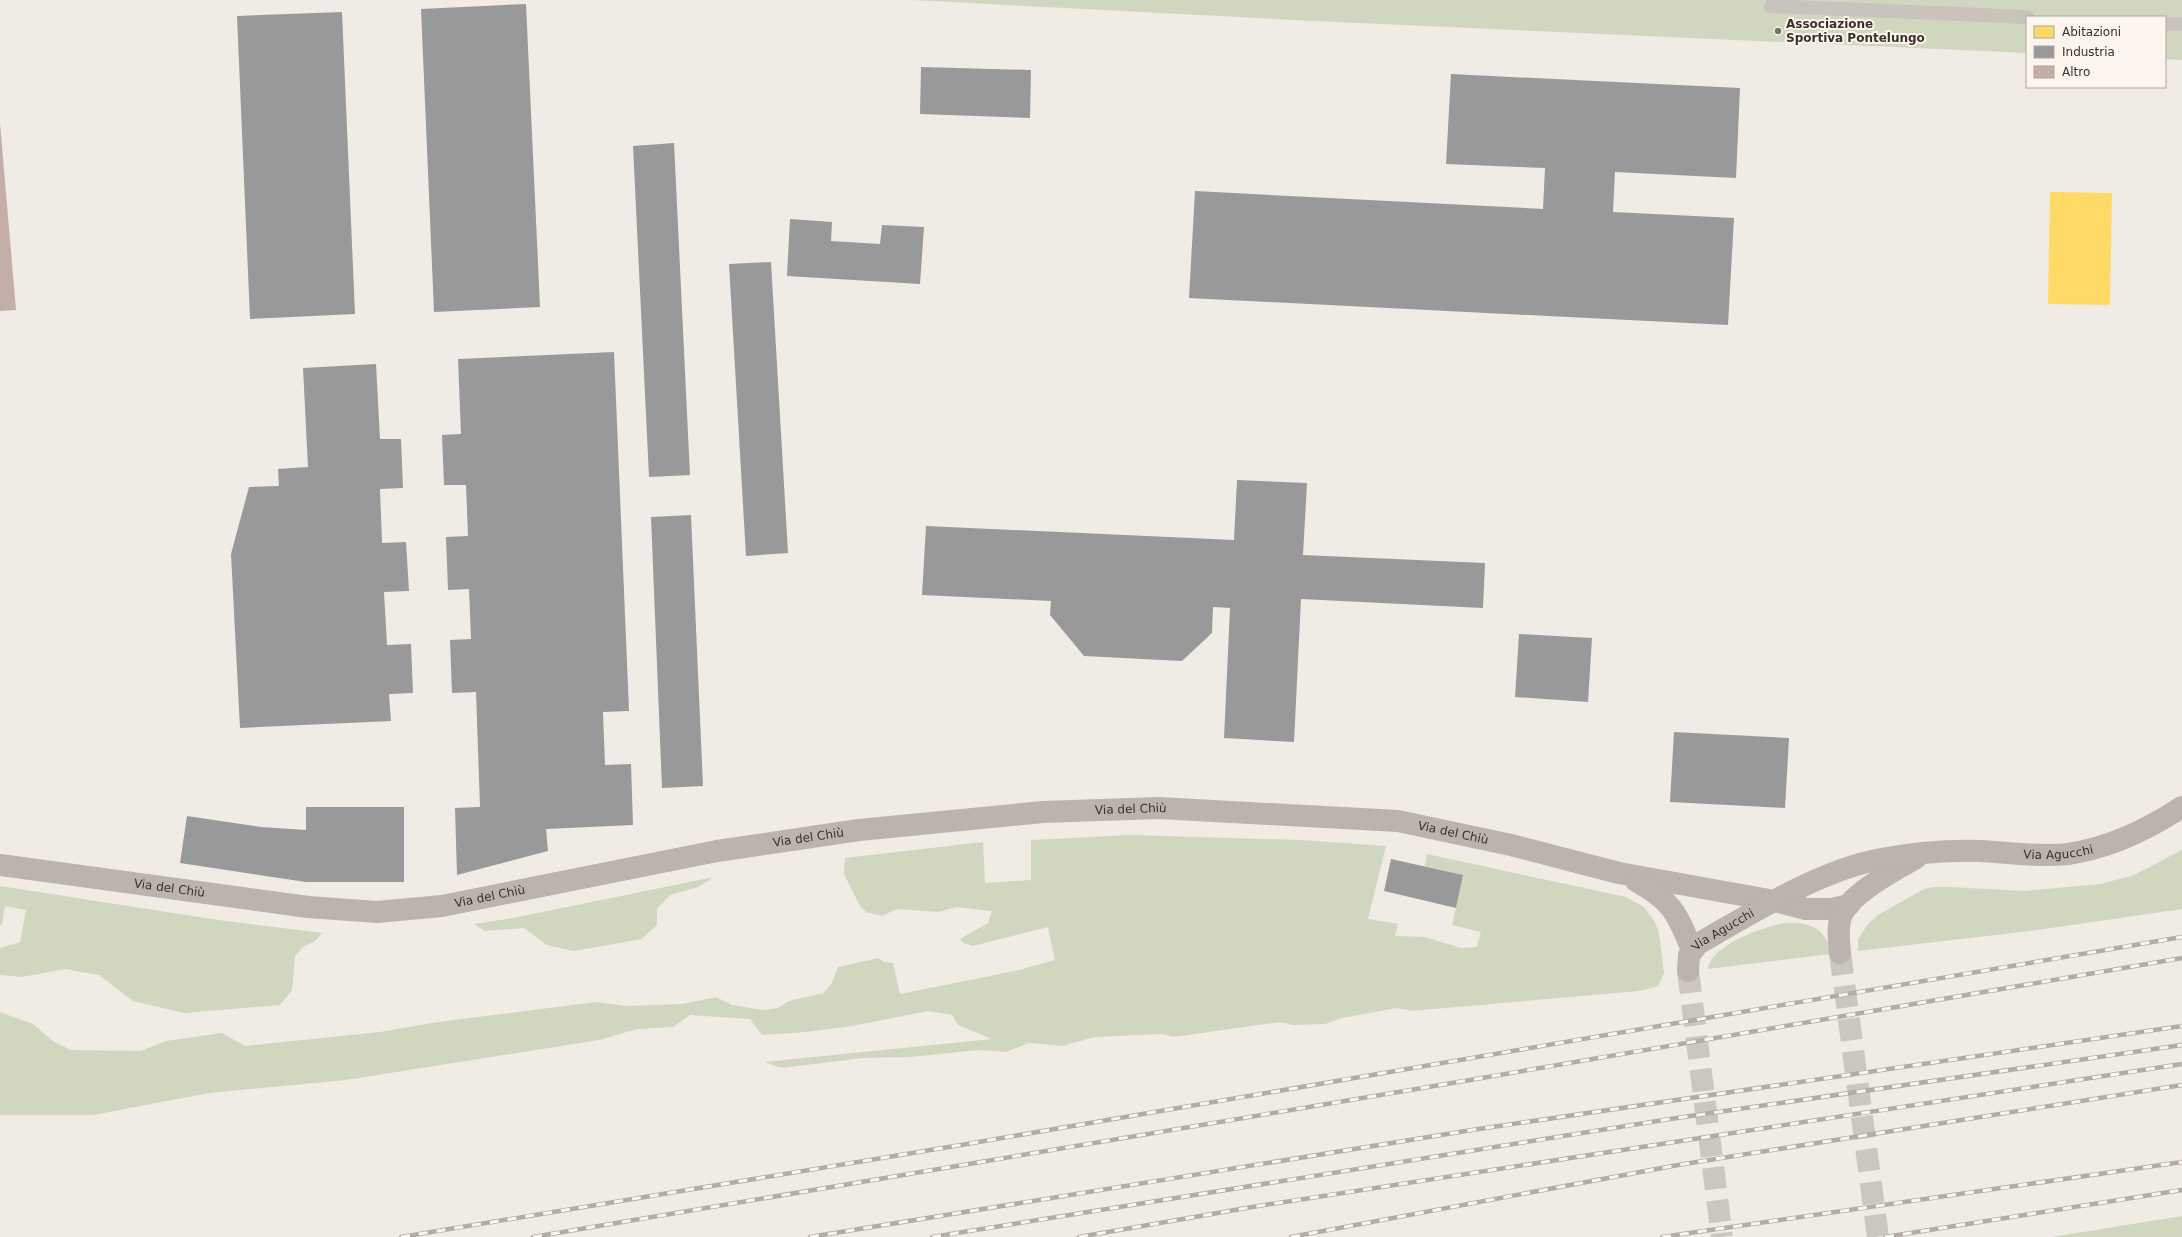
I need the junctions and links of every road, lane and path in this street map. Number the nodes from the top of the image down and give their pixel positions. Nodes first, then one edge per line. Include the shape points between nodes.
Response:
1 (1771, 6) dead end
2 (2026, 17) edge
3 (2166, 24) edge
4 (2182, 24) edge
5 (2182, 807) edge
6 (1924, 853) junction
7 (0, 865) edge
8 (1620, 873) junction
9 (1775, 902) junction
10 (1849, 905) junction
11 (1840, 953) tunnel mouth
12 (1690, 960) joint

1 - 2 lane
3 - 4 lane
5 - 6 street, Via Agucchi via 2116,842 2068,854 1965,851
6 - 9 street, Via Agucchi via 1882,859 1843,869
6 - 10 street, Via Agucchi via 1868,888
7 - 8 street, Via del Chiù via 308,907 377,912 442,906 718,851 859,830 1043,812 1159,808 1398,821 1511,845
8 - 9 street, Via del Chiù
8 - 12 street, Via del Chiù via 1652,890 1670,905 1683,926
9 - 10 street via 1819,910
9 - 12 street, Via Agucchi via 1698,944
10 - 11 street, Via Agucchi via 1841,917

